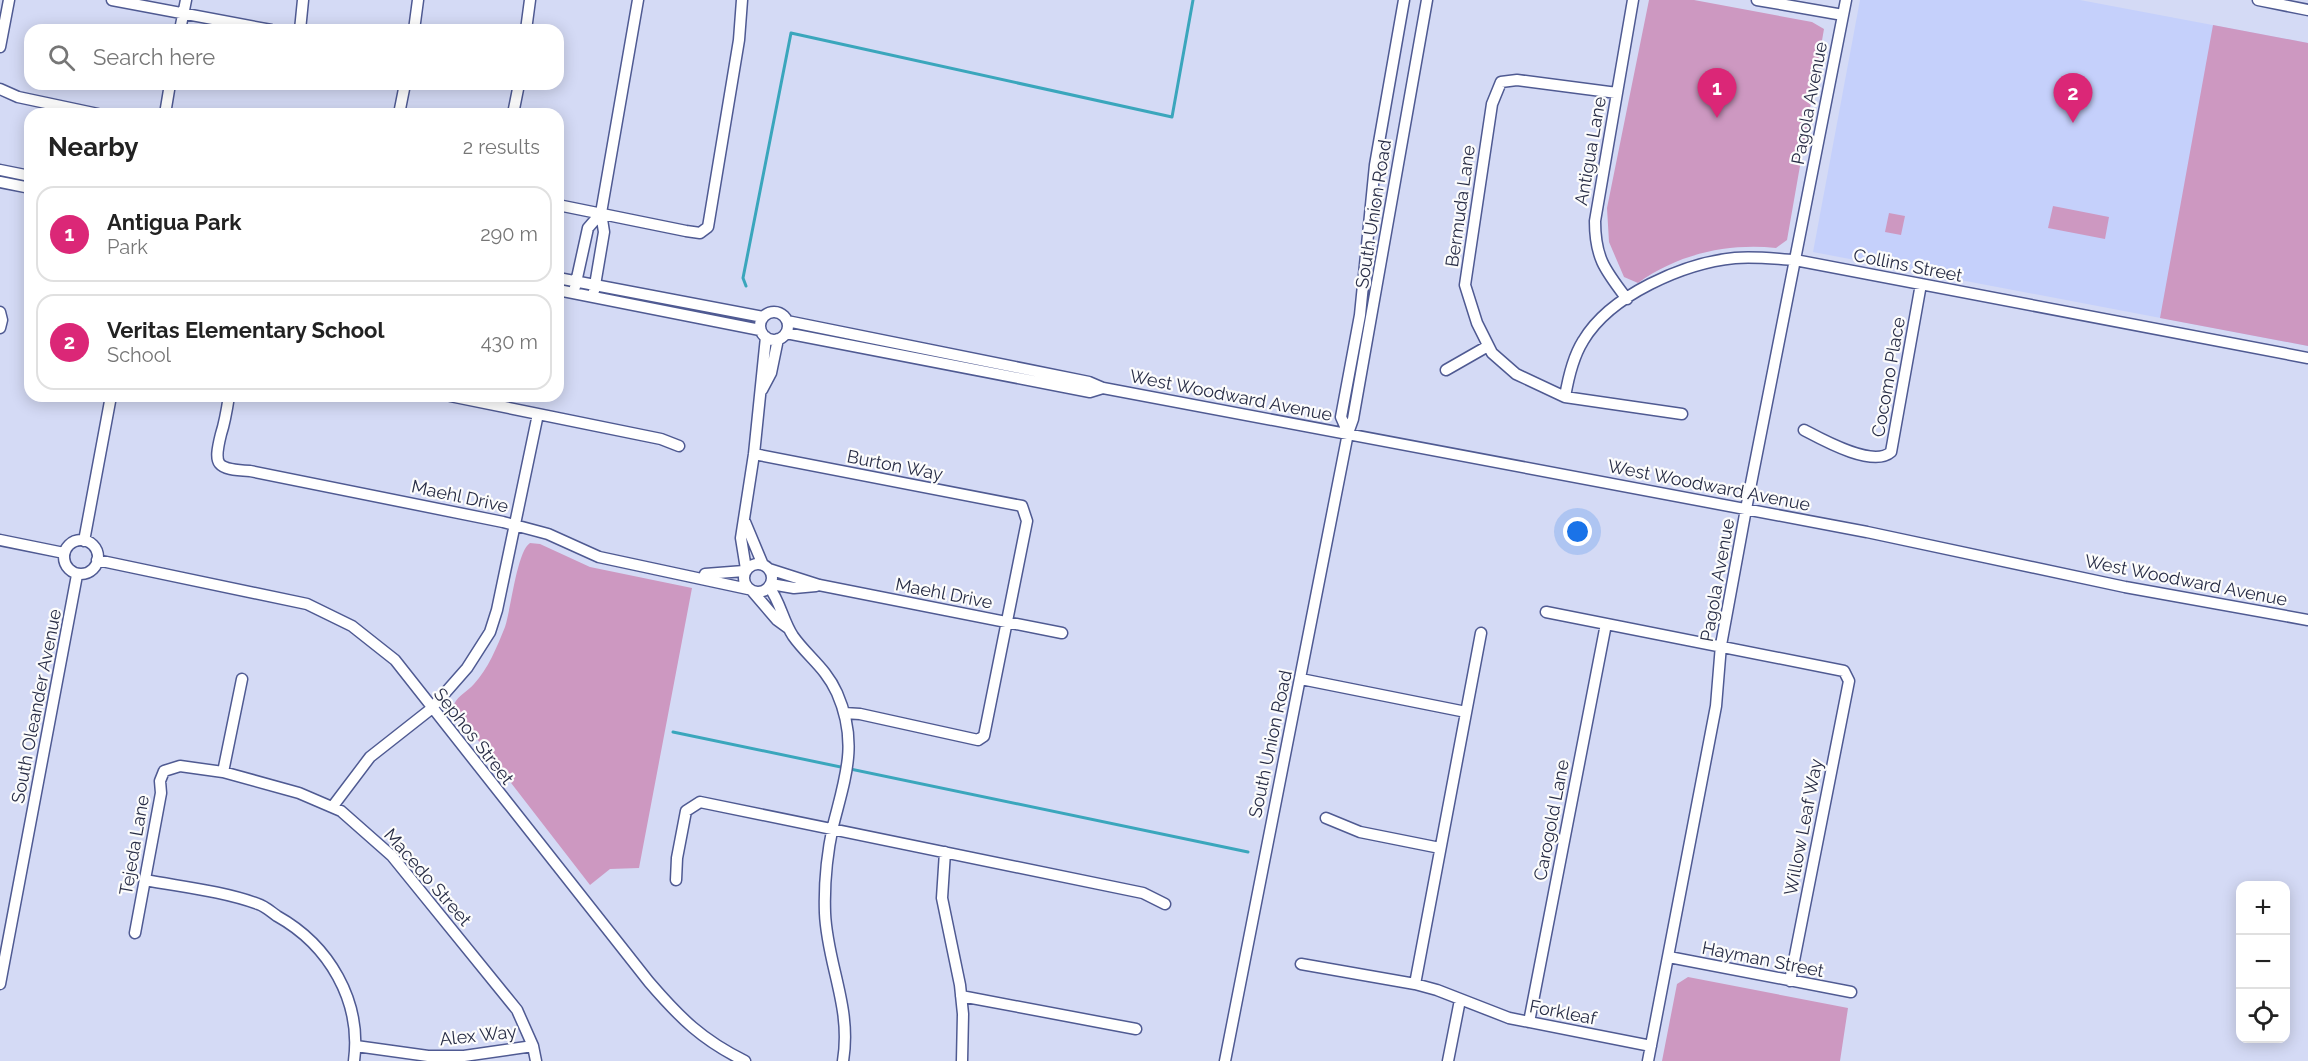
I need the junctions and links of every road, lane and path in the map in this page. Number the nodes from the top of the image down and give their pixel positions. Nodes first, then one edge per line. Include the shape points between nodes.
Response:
1 (9, 0) edge
2 (112, 0) edge
3 (186, 0) edge
4 (303, 0) edge
5 (418, 0) edge
6 (530, 0) edge
7 (638, 0) edge
8 (742, 0) edge
9 (1404, 0) edge
10 (1427, 0) edge
11 (1633, 0) edge
12 (1757, 0) edge
13 (1846, 0) edge
14 (2258, 0) edge
15 (2308, 10) edge
16 (184, 14) junction
17 (1843, 15) junction
18 (182, 24) edge
19 (238, 24) edge
20 (301, 24) edge
21 (415, 24) edge
22 (527, 24) edge
23 (0, 47) edge
24 (0, 89) edge
25 (169, 90) edge
26 (404, 90) edge
27 (518, 90) edge
28 (1617, 93) junction
29 (70, 108) edge
30 (166, 108) edge
31 (400, 108) edge
32 (514, 108) edge
33 (0, 170) edge
34 (24, 175) edge
35 (0, 182) edge
36 (24, 187) edge
37 (564, 206) edge
38 (601, 213) junction
39 (1795, 260) junction
40 (564, 279) edge
41 (576, 281) junction
42 (1921, 284) junction
43 (595, 285) junction
44 (564, 291) edge
45 (573, 293) junction
46 (592, 297) junction
47 (1627, 299) junction
48 (1, 313) edge
49 (763, 317) junction
50 (788, 321) junction
51 (0, 328) edge
52 (764, 333) junction
53 (782, 336) junction
54 (1488, 346) junction
55 (2308, 358) edge
56 (1446, 369) dead end
57 (1103, 387) junction
58 (762, 390) junction
59 (1565, 397) junction
60 (110, 402) edge
61 (228, 402) edge
62 (479, 402) edge
63 (538, 414) junction
64 (1682, 414) dead end
65 (1804, 430) dead end
66 (1348, 433) junction
67 (678, 446) dead end
68 (754, 454) junction
69 (1746, 509) junction
70 (745, 522) junction
71 (514, 525) junction
72 (0, 540) edge
73 (84, 541) junction
74 (64, 553) junction
75 (97, 560) junction
76 (766, 567) junction
77 (745, 570) junction
78 (77, 574) junction
79 (690, 575) junction
80 (819, 585) junction
81 (770, 586) junction
82 (794, 588) junction
83 (750, 590) junction
84 (778, 603) junction
85 (1546, 612) dead end
86 (2308, 620) edge
87 (1008, 623) junction
88 (1606, 624) junction
89 (788, 628) junction
90 (1062, 633) dead end
91 (1481, 633) dead end
92 (1721, 645) junction
93 (242, 679) dead end
94 (1301, 680) junction
95 (431, 709) junction
96 (1466, 712) junction
97 (844, 713) junction
98 (171, 767) joint
99 (223, 772) junction
100 (333, 806) junction
101 (1326, 818) dead end
102 (833, 828) junction
103 (1440, 848) junction
104 (945, 852) junction
105 (145, 880) junction
106 (676, 880) dead end
107 (1165, 904) dead end
108 (135, 933) dead end
109 (1669, 957) junction
110 (1301, 964) dead end
111 (1791, 981) junction
112 (0, 984) edge
113 (1415, 984) junction
114 (1851, 992) dead end
115 (961, 996) junction
116 (1460, 1000) junction
117 (1529, 1022) junction
118 (1136, 1029) dead end
119 (356, 1046) junction
120 (533, 1046) junction
121 (1651, 1046) junction
122 (354, 1061) edge
123 (536, 1061) edge
124 (745, 1061) edge
125 (843, 1061) edge
126 (962, 1061) edge
127 (1225, 1061) edge
128 (1448, 1061) edge
129 (1648, 1061) edge

1 - 23 street
2 - 16 street
3 - 16 street
4 - 20 street
5 - 21 street
6 - 22 street
7 - 38 street
8 - 38 street via 708,227 700,233
9 - 66 street, South Union Road via 1375,165 1360,315 1341,417
10 - 66 street, South Union Road via 1373,317
11 - 28 street, Antigua Lane
12 - 17 street
13 - 17 street, Pagola Avenue
14 - 15 street
16 - 18 street
16 - 19 street
17 - 39 street, Pagola Avenue
24 - 29 street
25 - 30 street
26 - 31 street
27 - 32 street
28 - 47 street, Antigua Lane via 1596,207 1595,247 1604,269
28 - 54 street, Bermuda Lane via 1517,80 1502,82 1492,104 1465,285
33 - 34 street
35 - 36 street
37 - 38 street
38 - 41 street via 588,228
38 - 43 street via 604,232
39 - 42 street, Collins Street
39 - 47 street, Collins Street via 1736,258 1677,271
39 - 69 street, Pagola Avenue
40 - 41 street
41 - 43 street
41 - 45 street
42 - 55 street, Collins Street
42 - 65 street, Cocomo Place via 1892,452 1885,458 1873,459 1827,443
43 - 46 street
43 - 49 street
44 - 45 street
45 - 46 street
46 - 52 street
47 - 59 street, Collins Street via 1608,310 1583,341
48 - 51 street
49 - 50 street via 779,312
49 - 52 street
50 - 53 street
50 - 57 street, West Woodward Avenue
52 - 53 street
52 - 58 street
53 - 57 street, West Woodward Avenue via 1090,392
53 - 58 street
54 - 56 street
54 - 59 street, Bermuda Lane via 1516,374
57 - 66 street, West Woodward Avenue
58 - 68 street
59 - 64 street, Bermuda Lane
60 - 73 street
61 - 71 street, Maehl Drive via 216,448 220,464 231,470
62 - 63 street
63 - 67 street via 661,438
63 - 71 street
66 - 69 street, West Woodward Avenue
66 - 94 street, South Union Road
68 - 70 street
68 - 87 street, Burton Way via 1022,506 1027,521
69 - 86 street, West Woodward Avenue via 2125,587
69 - 92 street, Pagola Avenue
70 - 76 street
70 - 77 street via 741,538
71 - 79 street, Maehl Drive via 548,534 599,557
71 - 95 street via 490,632 467,668
72 - 74 street
73 - 74 street via 74,542
73 - 75 street via 93,546
74 - 78 street via 65,564
75 - 78 street via 90,572
75 - 95 street, Sephos Street via 285,598 330,614 372,639 395,660
76 - 77 street via 752,564
76 - 80 street, Maehl Drive
76 - 81 street via 772,577
77 - 79 street, Maehl Drive
77 - 83 street via 744,582
78 - 112 street, South Oleander Avenue
79 - 83 street, Maehl Drive
80 - 82 street, Maehl Drive
80 - 87 street, Maehl Drive
81 - 82 street, Maehl Drive
81 - 83 street via 761,592
81 - 84 street
82 - 84 street
83 - 89 street
84 - 89 street
85 - 88 street
87 - 90 street, Maehl Drive
87 - 97 street via 984,736 978,740
88 - 92 street
88 - 117 street, Carogold Lane
89 - 97 street via 830,679
91 - 96 street
92 - 109 street, Pagola Avenue via 1716,706
92 - 111 street, Willow Leaf Way via 1833,667 1844,671 1849,681
93 - 99 street
94 - 96 street
94 - 127 street, South Union Road
95 - 100 street via 370,758
95 - 124 street, Sephos Street via 683,1021 722,1050
96 - 103 street
97 - 102 street via 849,740 848,773
98 - 99 street, Macedo Street
98 - 105 street, Tejeda Lane via 164,771 160,781
99 - 100 street, Macedo Street
100 - 120 street, Macedo Street via 392,856 517,1010
101 - 103 street via 1360,832
102 - 104 street
102 - 106 street via 700,802 686,811
102 - 125 street via 825,915 843,999
103 - 113 street
104 - 107 street via 1143,893
104 - 115 street via 942,898
105 - 108 street, Tejeda Lane
105 - 119 street via 260,904 302,933 326,956 349,997
109 - 111 street, Hayman Street
109 - 121 street, Pagola Avenue
110 - 113 street, Forkleaf
111 - 114 street, Hayman Street
113 - 116 street, Forkleaf
115 - 118 street
115 - 126 street
116 - 117 street, Forkleaf
116 - 128 street
117 - 121 street, Forkleaf
119 - 120 street, Alex Way via 428,1056 464,1056
119 - 122 street
120 - 123 street, Macedo Street
121 - 129 street, Pagola Avenue

